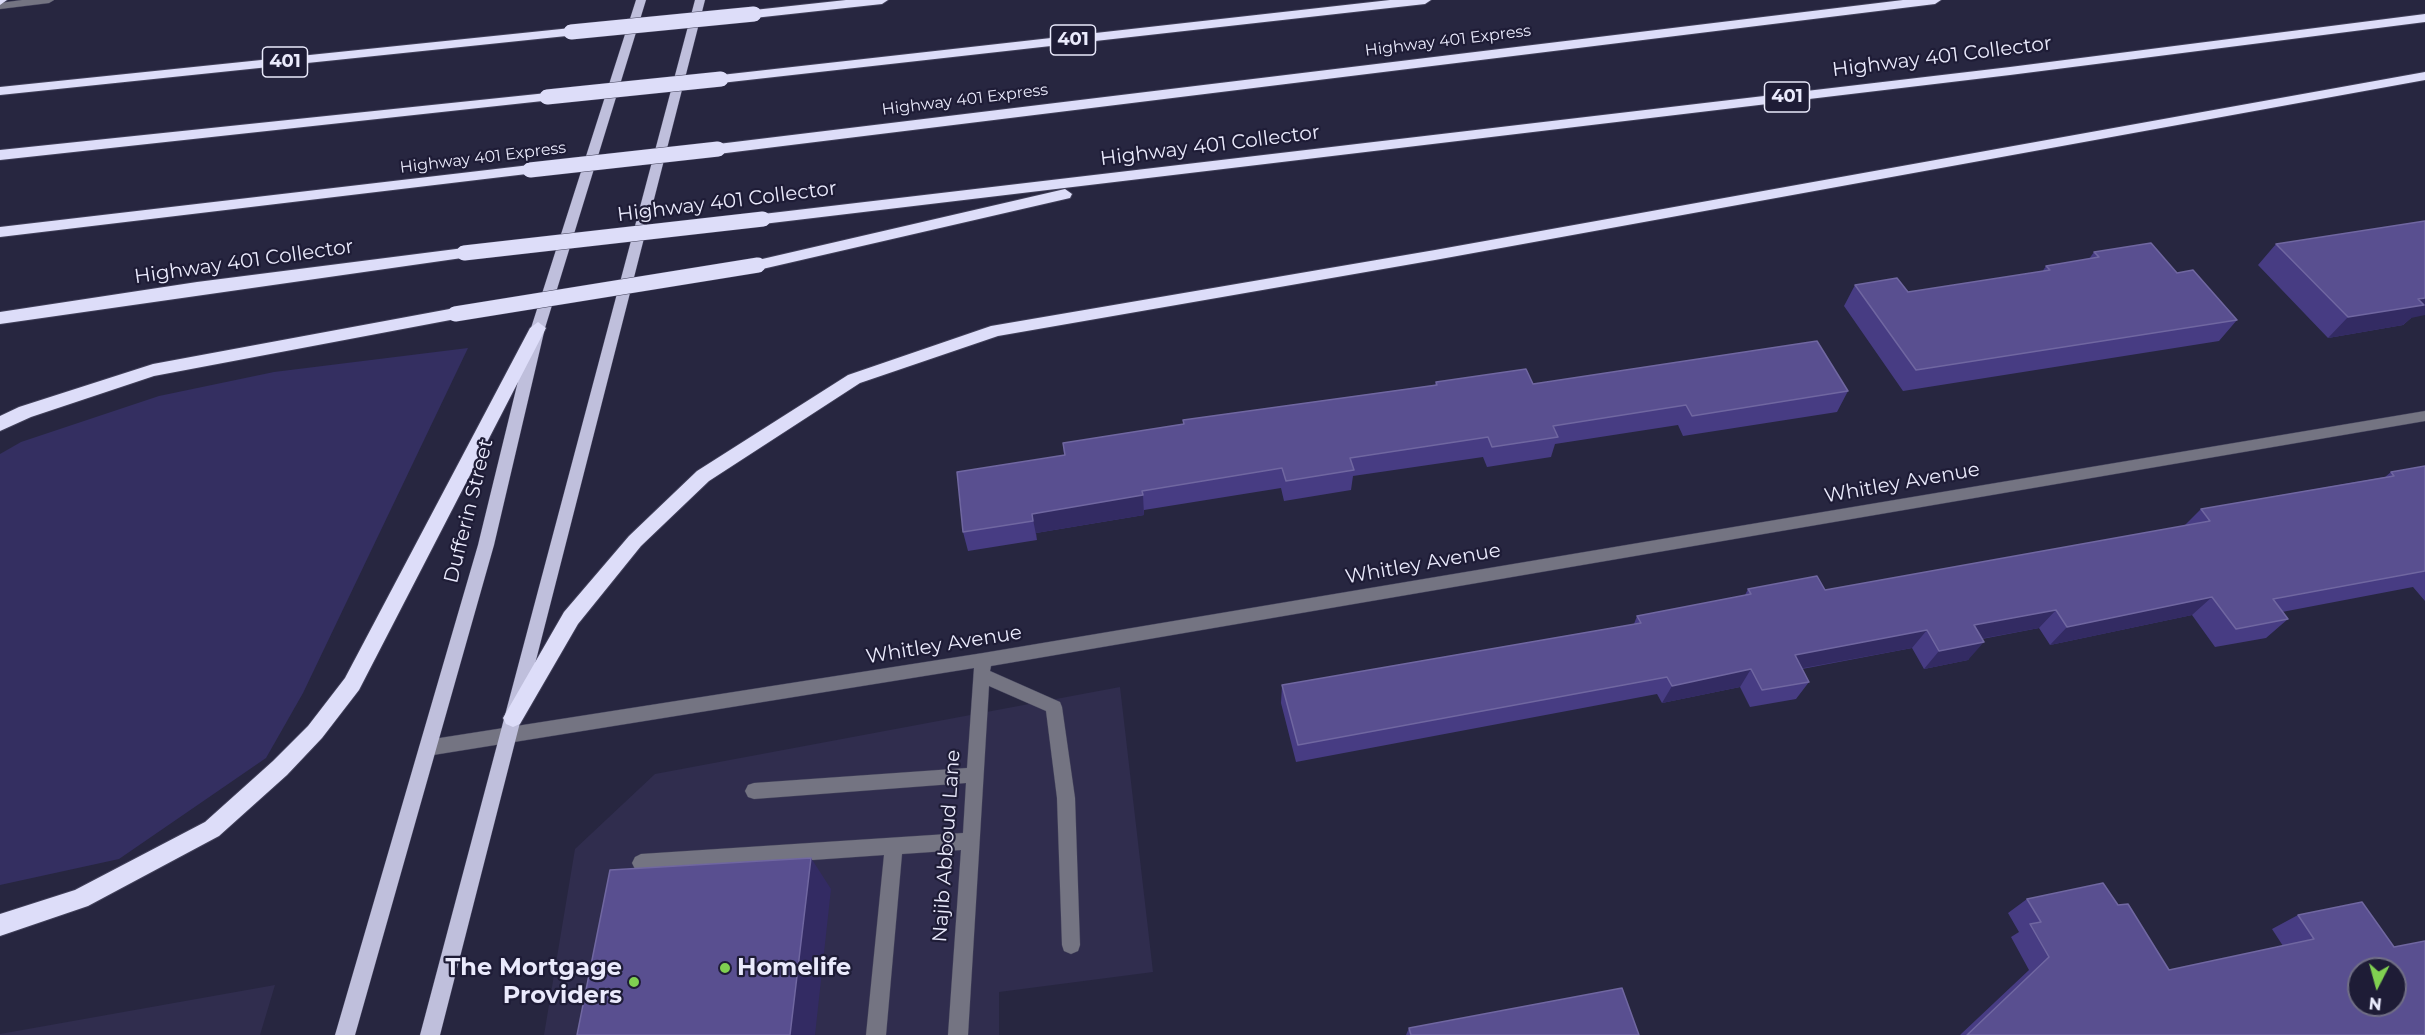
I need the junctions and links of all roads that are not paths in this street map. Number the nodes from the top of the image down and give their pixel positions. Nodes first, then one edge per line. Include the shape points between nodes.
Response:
1 (48, 0) edge
2 (641, 0) edge
3 (700, 0) edge
4 (882, 0) edge
5 (1425, 0) edge
6 (1935, 0) edge
7 (0, 6) edge
8 (2425, 18) edge
9 (2425, 76) edge
10 (0, 92) edge
11 (0, 155) edge
12 (1149, 174) junction
13 (0, 232) edge
14 (0, 318) edge
15 (538, 328) junction
16 (2425, 416) edge
17 (0, 424) edge
18 (982, 667) junction
19 (513, 718) junction
20 (507, 736) junction
21 (427, 748) junction
22 (974, 775) junction
23 (754, 791) dead end
24 (970, 841) junction
25 (894, 846) junction
26 (641, 862) dead end
27 (0, 926) edge
28 (1071, 945) dead end
29 (345, 1035) edge
30 (430, 1035) edge
31 (876, 1035) edge
32 (958, 1035) edge

1 - 7 street
2 - 15 main road, Dufferin Street
3 - 19 main road
4 - 10 highway, 401, bridge
5 - 11 highway, 401, bridge via 721,80
6 - 13 highway, Highway 401 Express, bridge via 718,149
8 - 12 highway, Highway 401 Collector / 401
9 - 19 highway via 997,330 854,379 704,476 635,542 571,618
12 - 14 highway, Highway 401 Collector / 401, bridge via 464,253
12 - 17 highway, bridge via 758,265 455,314 153,369
15 - 21 main road, Dufferin Street via 486,545
15 - 27 highway via 352,684 315,732 212,829 80,899
16 - 18 street, Whitley Avenue
18 - 20 street, Whitley Avenue
18 - 22 street, Najib Abboud Lane
18 - 28 street via 1054,707 1066,798
19 - 20 main road
20 - 21 street, Whitley Avenue
20 - 30 main road
21 - 29 main road, Dufferin Street
22 - 23 street
22 - 24 street, Najib Abboud Lane
24 - 25 street
24 - 32 street, Najib Abboud Lane
25 - 26 street
25 - 31 street

